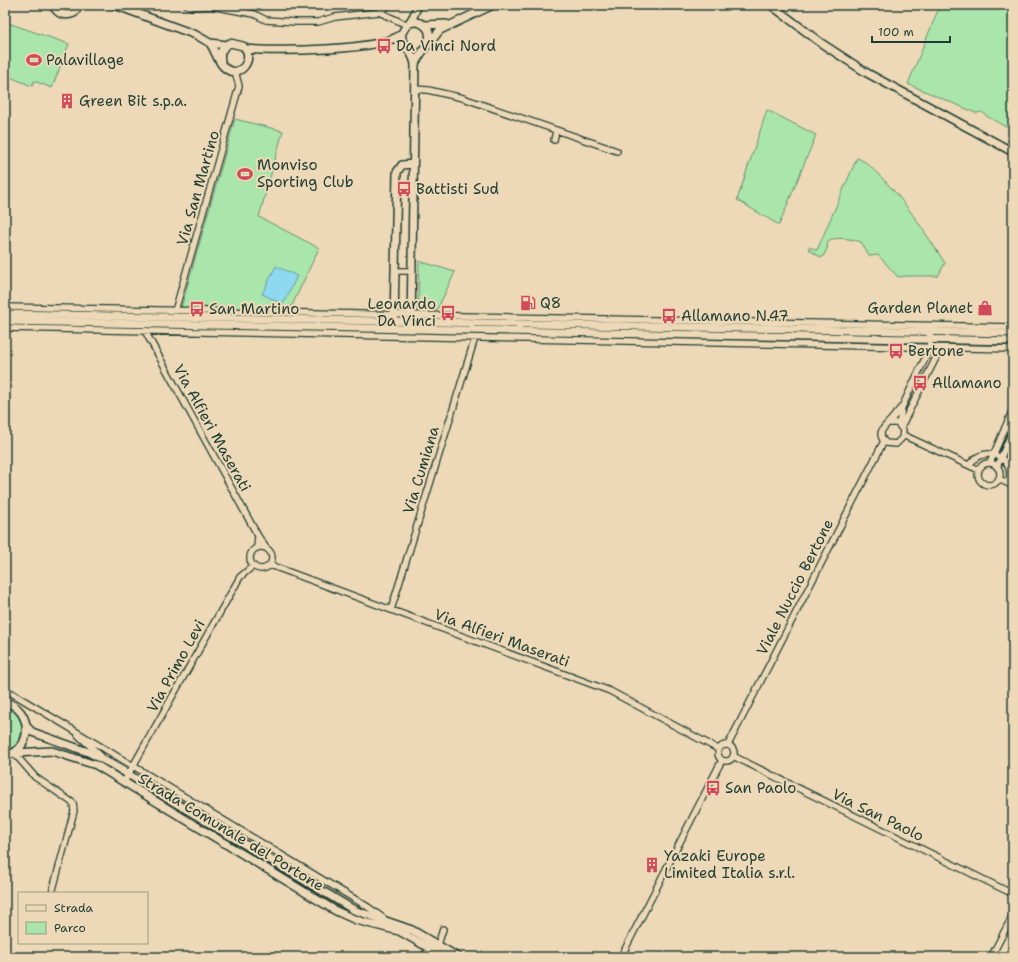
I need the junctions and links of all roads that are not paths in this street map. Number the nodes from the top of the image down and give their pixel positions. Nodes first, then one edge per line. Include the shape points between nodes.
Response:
1 (53, 5) edge
2 (80, 5) edge
3 (114, 5) edge
4 (187, 5) edge
5 (389, 5) edge
6 (418, 5) edge
7 (493, 5) edge
8 (771, 5) edge
9 (379, 12) junction
10 (454, 22) junction
11 (408, 24) junction
12 (423, 24) junction
13 (401, 34) junction
14 (386, 42) junction
15 (210, 43) junction
16 (226, 45) junction
17 (407, 47) junction
18 (425, 47) junction
19 (246, 48) junction
20 (269, 50) junction
21 (221, 62) junction
22 (415, 64) junction
23 (246, 66) junction
24 (235, 71) junction
25 (414, 89) junction
26 (556, 131) junction
27 (554, 140) dead end
28 (617, 151) dead end
29 (1013, 152) edge
30 (413, 164) junction
31 (395, 271) junction
32 (411, 271) junction
33 (5, 307) edge
34 (176, 311) junction
35 (5, 314) edge
36 (394, 318) junction
37 (411, 318) junction
38 (5, 321) edge
39 (1013, 327) edge
40 (5, 328) edge
41 (929, 328) junction
42 (410, 329) junction
43 (145, 331) junction
44 (1013, 333) edge
45 (411, 337) junction
46 (475, 338) junction
47 (929, 339) junction
48 (1013, 341) edge
49 (930, 348) junction
50 (941, 348) junction
51 (1013, 349) edge
52 (922, 364) junction
53 (926, 379) junction
54 (902, 407) junction
55 (1013, 409) edge
56 (904, 420) junction
57 (889, 423) junction
58 (900, 426) junction
59 (1013, 429) edge
60 (903, 435) junction
61 (910, 439) junction
62 (884, 441) junction
63 (994, 454) junction
64 (1001, 457) junction
65 (990, 463) junction
66 (969, 465) junction
67 (997, 467) junction
68 (979, 470) junction
69 (999, 479) junction
70 (1010, 484) edge
71 (258, 536) junction
72 (257, 548) junction
73 (266, 548) junction
74 (270, 565) junction
75 (253, 566) junction
76 (390, 610) junction
77 (5, 689) edge
78 (5, 702) edge
79 (27, 727) junction
80 (72, 729) junction
81 (728, 745) junction
82 (718, 749) junction
83 (9, 755) edge
84 (733, 756) junction
85 (722, 760) junction
86 (5, 763) edge
87 (111, 764) junction
88 (134, 766) junction
89 (128, 775) junction
90 (124, 782) junction
91 (52, 892) edge
92 (1013, 894) edge
93 (1013, 915) edge
94 (386, 921) junction
95 (443, 929) dead end
96 (435, 947) junction
97 (421, 957) edge
98 (445, 957) edge
99 (458, 957) edge
100 (621, 957) edge
101 (991, 957) edge

1 - 2 street via 56,11 64,15 74,13
3 - 15 street via 196,35
4 - 9 street via 211,6 254,14 266,20 296,22 318,22 335,16
5 - 9 street
6 - 11 street
6 - 12 street
7 - 10 street
8 - 29 street via 815,39 867,73
9 - 11 street
10 - 12 street via 441,25
10 - 18 street via 440,30
11 - 12 street
11 - 13 street
12 - 18 street via 430,33
13 - 14 street via 395,40
13 - 17 street
14 - 17 street
14 - 20 street via 342,48
15 - 16 street
15 - 21 street
16 - 19 street via 235,43
16 - 21 street via 221,52
17 - 18 street
17 - 22 street
18 - 22 street
19 - 20 street
19 - 23 street
20 - 23 street via 253,57
21 - 24 street via 226,69
22 - 25 street
23 - 24 street
24 - 34 street, Via San Martino via 238,86 236,97
25 - 26 street via 463,98
25 - 30 street
26 - 27 street
26 - 28 street
30 - 31 street via 402,165 397,172
30 - 32 street
31 - 32 street
31 - 36 street
32 - 37 street
33 - 34 street
34 - 36 street
35 - 36 street
36 - 37 street
37 - 41 street
37 - 42 street
38 - 42 street
39 - 41 street
40 - 43 street
41 - 44 street
41 - 47 street
42 - 45 street
42 - 47 street
43 - 45 street
43 - 71 street, Via Alfieri Maserati
45 - 46 street
46 - 49 street
46 - 76 street, Via Cumiana
47 - 48 street
47 - 49 street
49 - 50 street
49 - 52 street, Viale Nuccio Bertone
50 - 51 street
50 - 53 street
52 - 53 street
52 - 54 street, Viale Nuccio Bertone
53 - 56 street
54 - 57 street, Viale Nuccio Bertone
54 - 58 street, Viale Nuccio Bertone
55 - 63 street
56 - 58 street
56 - 61 street
57 - 58 street
57 - 62 street, Viale Nuccio Bertone via 884,425 881,433
58 - 60 street, Viale Nuccio Bertone
59 - 64 street
60 - 61 street
60 - 62 street via 896,444
61 - 66 street
62 - 81 street, Viale Nuccio Bertone
63 - 64 street
63 - 65 street
63 - 66 street via 983,454
64 - 67 street
64 - 70 street via 1009,468
65 - 67 street
65 - 68 street via 983,465
66 - 68 street
67 - 69 street
68 - 69 street via 979,478 983,483 993,484
69 - 70 street
71 - 72 street
71 - 73 street
72 - 73 street
72 - 75 street via 250,558
73 - 74 street via 272,556
74 - 75 street via 262,569
74 - 76 street, Via Alfieri Maserati
75 - 88 street, Via Primo Levi via 240,577
76 - 82 street, Via Alfieri Maserati via 610,691
77 - 80 street, Strada Comunale del Portone
78 - 79 street via 20,710
79 - 83 street via 24,741
79 - 87 street, Strada Comunale del Portone via 32,732 88,752
80 - 87 street, Strada Comunale del Portone via 90,748
80 - 88 street, Strada Comunale del Portone
81 - 82 street
81 - 84 street via 734,751
82 - 85 street via 718,756
83 - 86 street
83 - 90 street, Strada Comunale del Portone via 42,751 62,754 96,765
83 - 91 street via 73,803 74,811
84 - 85 street via 727,761
84 - 92 street, Via San Paolo
85 - 100 street
87 - 89 street, Strada Comunale del Portone
88 - 89 street, Via Primo Levi
88 - 94 street, Strada Comunale del Portone via 368,907
89 - 90 street, Via Primo Levi
89 - 94 street, Strada Comunale del Portone via 354,910
90 - 96 street, Strada Comunale del Portone via 336,911 356,920 399,931
93 - 101 street
94 - 96 street, Strada Comunale del Portone via 412,930
95 - 96 street
96 - 97 street
96 - 98 street, Strada Comunale del Portone
96 - 99 street, Strada Comunale del Portone

